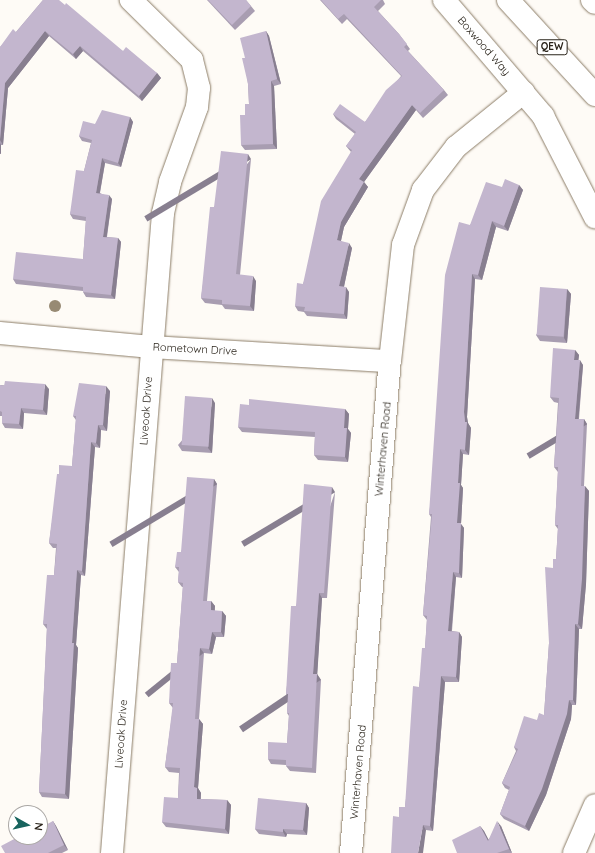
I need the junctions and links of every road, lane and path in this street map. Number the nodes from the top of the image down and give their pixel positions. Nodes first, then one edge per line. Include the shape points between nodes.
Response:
1 (132, 0) edge
2 (444, 0) edge
3 (508, 0) edge
4 (592, 0) edge
5 (595, 3) edge
6 (524, 92) junction
7 (595, 95) edge
8 (595, 218) edge
9 (0, 333) edge
10 (151, 347) junction
11 (390, 361) junction
12 (595, 805) edge
13 (112, 853) edge
14 (351, 853) edge
15 (574, 853) edge

1 - 10 main road, Liveoak Drive via 192,60 199,88 197,107 166,199
2 - 6 main road, Boxwood Way
3 - 7 main road, QEW
4 - 5 main road
6 - 8 main road, Boxwood Way via 543,116
6 - 11 main road, Winterhaven Road via 456,147 423,190 403,245
9 - 10 main road, Rometown Drive
10 - 11 main road, Rometown Drive
10 - 13 main road, Liveoak Drive
11 - 14 main road, Winterhaven Road
12 - 15 main road

